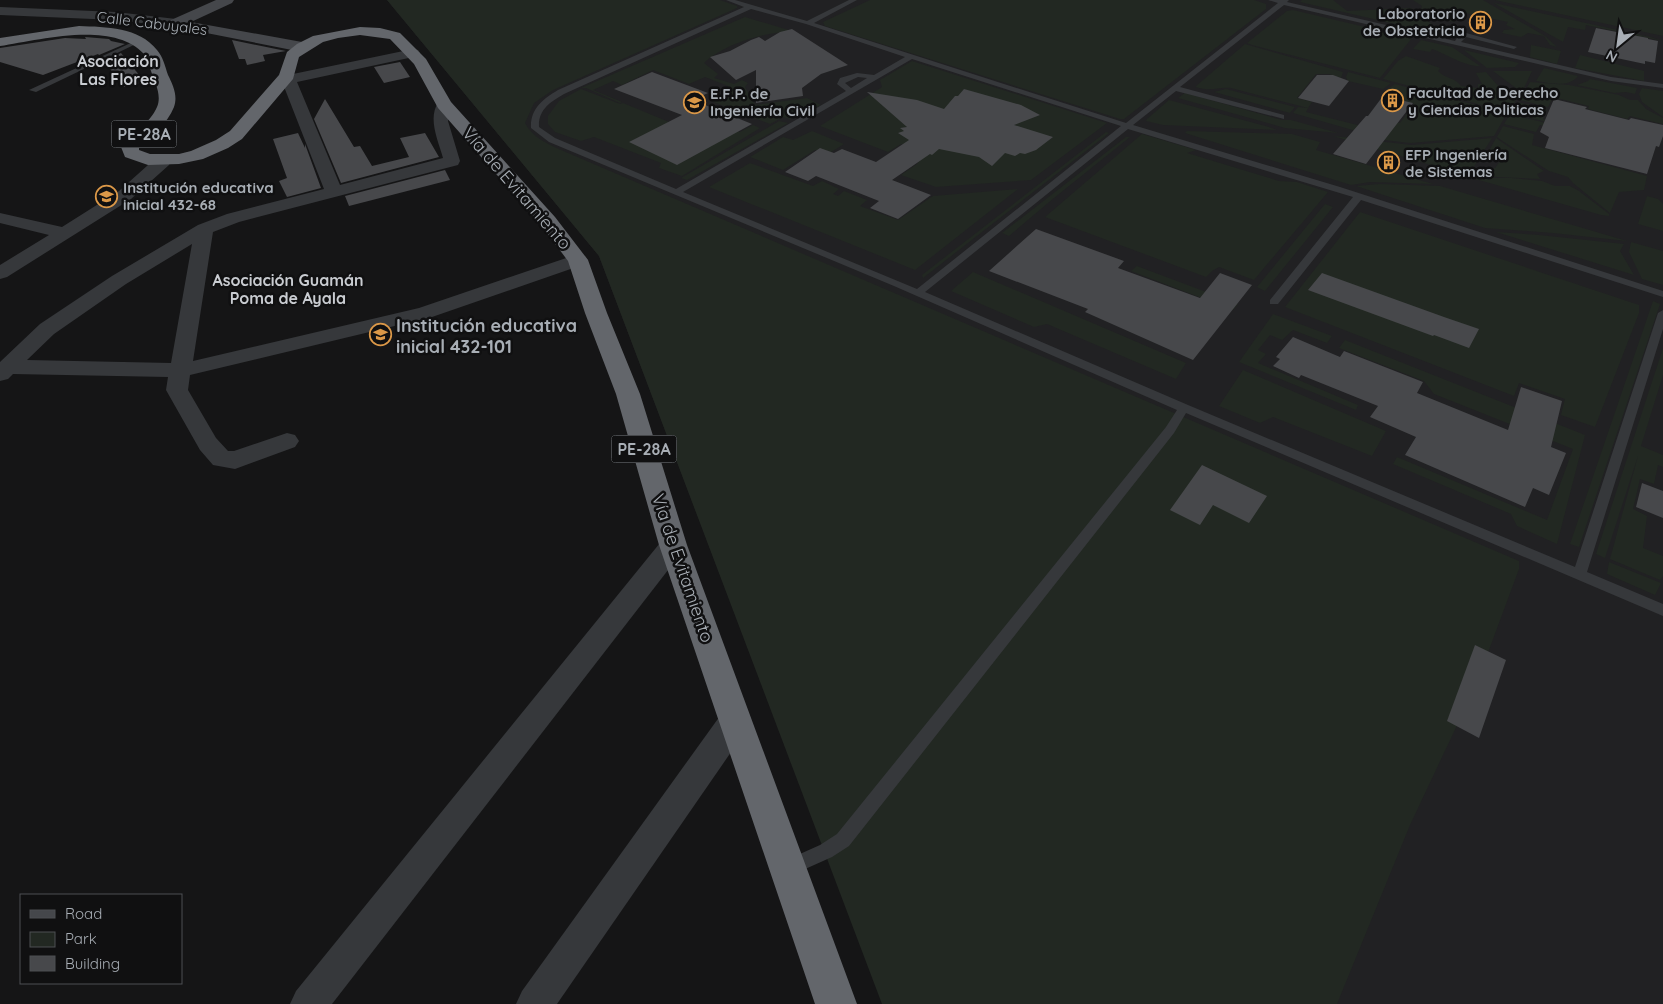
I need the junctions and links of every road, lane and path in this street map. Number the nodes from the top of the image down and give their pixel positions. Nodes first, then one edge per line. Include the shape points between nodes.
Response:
1 (227, 0) edge
2 (729, 0) edge
3 (854, 0) edge
4 (1271, 0) edge
5 (1284, 1) edge
6 (130, 6) dead end
7 (750, 7) junction
8 (0, 10) edge
9 (116, 16) junction
10 (176, 23) junction
11 (808, 24) junction
12 (0, 42) edge
13 (137, 42) junction
14 (1457, 44) junction
15 (302, 47) junction
16 (1514, 47) dead end
17 (413, 53) junction
18 (911, 56) junction
19 (287, 77) junction
20 (875, 78) junction
21 (1663, 86) edge
22 (1175, 88) junction
23 (33, 90) dead end
24 (851, 91) junction
25 (444, 104) junction
26 (1282, 118) dead end
27 (1128, 126) junction
28 (163, 161) junction
29 (334, 192) junction
30 (676, 192) junction
31 (1359, 196) junction
32 (0, 218) edge
33 (204, 229) junction
34 (66, 232) junction
35 (578, 260) junction
36 (0, 273) edge
37 (918, 294) junction
38 (1663, 294) edge
39 (1274, 302) dead end
40 (1663, 313) edge
41 (182, 370) junction
42 (4, 371) edge
43 (1184, 408) junction
44 (287, 441) dead end
45 (673, 545) junction
46 (1580, 574) junction
47 (1663, 610) edge
48 (736, 719) junction
49 (788, 868) junction
50 (309, 1004) edge
51 (535, 1004) edge
52 (836, 1004) edge

1 - 10 street
2 - 7 lane
3 - 11 lane
4 - 5 lane
5 - 14 lane
5 - 22 lane
6 - 9 street
7 - 11 lane
7 - 30 lane via 561,92 543,103 535,117 536,128 552,140
8 - 9 street, Calle Cabuyales
9 - 10 street, Calle Cabuyales
10 - 15 street, Calle Cabuyales
11 - 18 lane
12 - 13 highway, PE-28A via 96,30
13 - 23 lane
13 - 28 highway, PE-28A via 152,53 167,93 166,106 146,133 130,147 131,154
14 - 16 lane via 1461,36 1466,35
14 - 21 lane via 1611,79
15 - 17 highway, Vía de Evitamiento / PE-28A via 338,34 380,32 395,36
15 - 19 highway, PE-28A via 292,55
17 - 19 street
17 - 25 highway, Vía de Evitamiento / PE-28A
18 - 20 lane
18 - 27 lane
19 - 28 highway, PE-28A via 236,135 197,155
19 - 29 street
20 - 24 lane
20 - 24 lane via 857,75 843,80 841,84
22 - 26 lane
22 - 27 lane
24 - 30 lane
25 - 29 street via 440,121 452,161
25 - 35 highway, Vía de Evitamiento / PE-28A via 548,221
27 - 31 lane
27 - 37 lane
28 - 34 street via 125,195
29 - 33 street via 232,218
30 - 37 lane
31 - 38 lane
31 - 39 lane
32 - 34 street
33 - 41 street
33 - 42 street via 144,264 47,329
34 - 36 street
35 - 41 street via 425,313
35 - 45 highway, Vía de Evitamiento / PE-28A via 628,394
37 - 43 lane
40 - 46 lane
41 - 42 street
41 - 44 street via 177,390 208,444 221,459 235,460
43 - 46 lane
43 - 49 lane via 1170,430 843,840
45 - 48 highway, Vía de Evitamiento / PE-28A
45 - 50 street
46 - 47 lane
48 - 49 highway, Vía de Evitamiento / PE-28A
48 - 51 street
49 - 52 highway, Vía de Evitamiento / PE-28A

